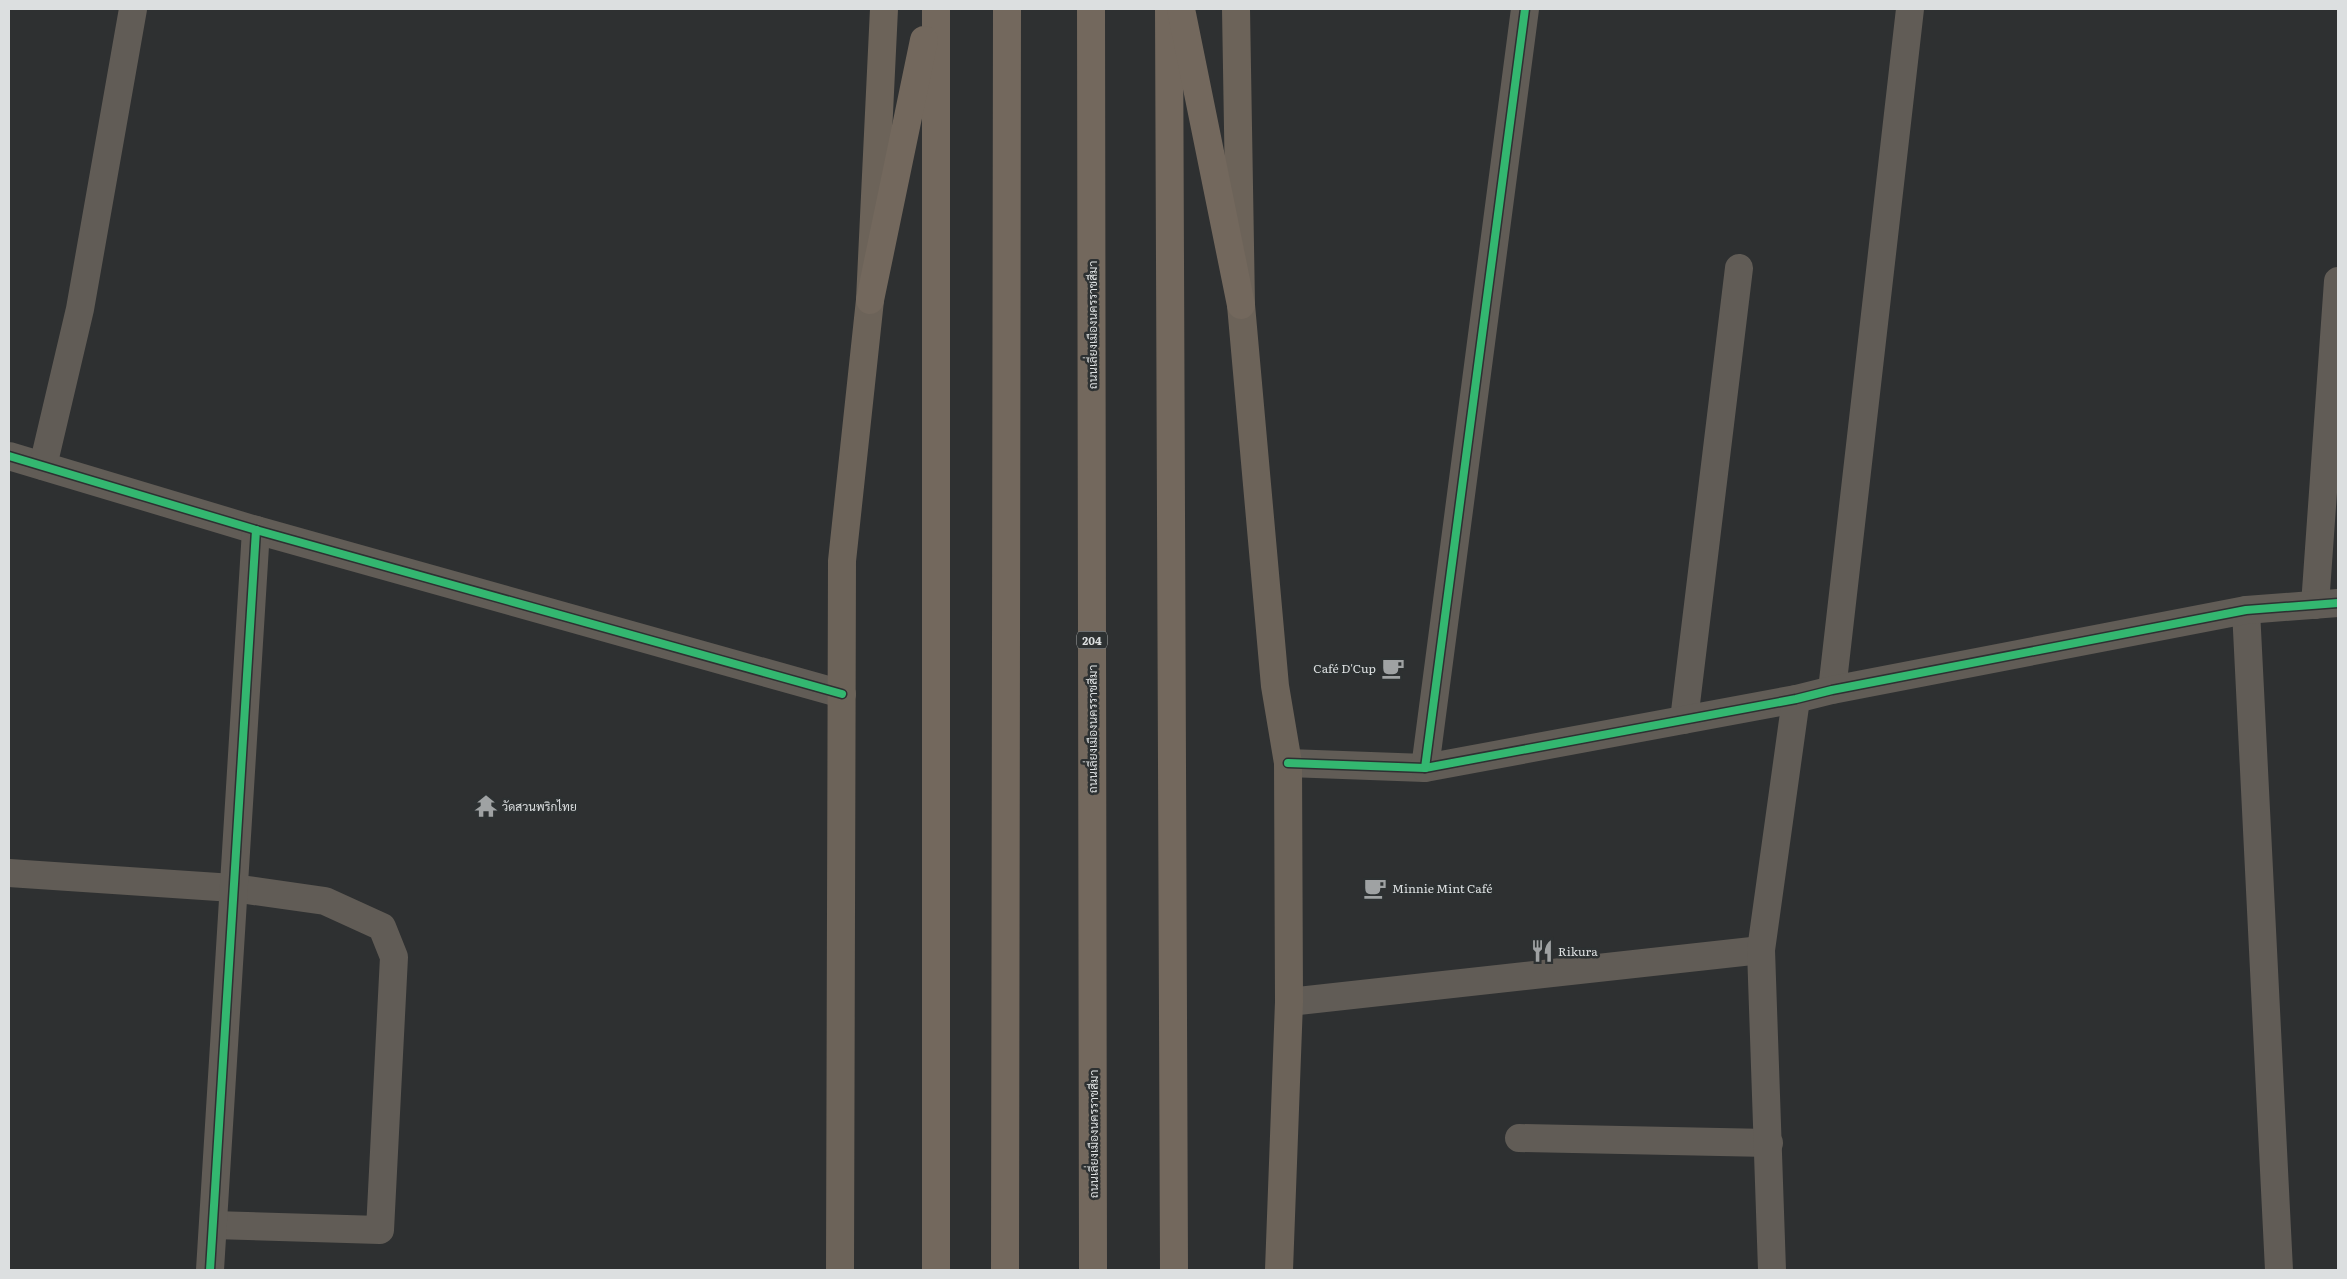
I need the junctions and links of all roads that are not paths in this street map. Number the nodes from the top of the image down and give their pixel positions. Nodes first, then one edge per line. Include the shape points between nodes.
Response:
1 (132, 9) edge
2 (884, 9) edge
3 (930, 9) edge
4 (936, 9) edge
5 (1007, 9) edge
6 (1091, 9) edge
7 (1169, 9) edge
8 (1181, 9) edge
9 (1236, 9) edge
10 (1525, 9) edge
11 (1910, 9) edge
12 (1739, 268) dead end
13 (2338, 281) edge
14 (870, 300) junction
15 (1242, 305) junction
16 (9, 456) edge
17 (43, 466) junction
18 (256, 530) junction
19 (2327, 604) edge
20 (2246, 610) junction
21 (1832, 690) junction
22 (842, 694) junction
23 (1796, 699) junction
24 (1684, 720) junction
25 (1288, 764) junction
26 (1425, 768) junction
27 (9, 873) edge
28 (233, 888) junction
29 (1761, 950) junction
30 (1288, 1002) junction
31 (1518, 1138) dead end
32 (1769, 1144) junction
33 (213, 1225) junction
34 (210, 1270) edge
35 (840, 1270) edge
36 (936, 1270) edge
37 (1005, 1270) edge
38 (1093, 1270) edge
39 (1174, 1270) edge
40 (1279, 1270) edge
41 (1772, 1270) edge
42 (2279, 1270) edge

1 - 17 street via 80,309
2 - 14 main road
3 - 14 highway
4 - 36 highway
5 - 37 highway
6 - 38 highway, ถนนเลี่ยงเมืองนครราชสีมา / 204
7 - 39 highway
8 - 15 highway
9 - 15 main road
10 - 26 street
11 - 21 street
12 - 24 street
13 - 19 street
14 - 22 main road via 842,561
15 - 25 main road via 1275,686
16 - 17 street
17 - 18 street
18 - 22 street
18 - 28 street
19 - 20 street
20 - 21 street
20 - 42 street
21 - 23 street
22 - 35 main road
23 - 24 street
23 - 29 street
24 - 26 street
25 - 26 street
25 - 30 main road
27 - 28 street
28 - 33 street
28 - 33 street via 325,901 382,926 394,957 380,1230
29 - 30 street
29 - 32 street
30 - 40 main road
31 - 32 street
32 - 41 street
33 - 34 street

